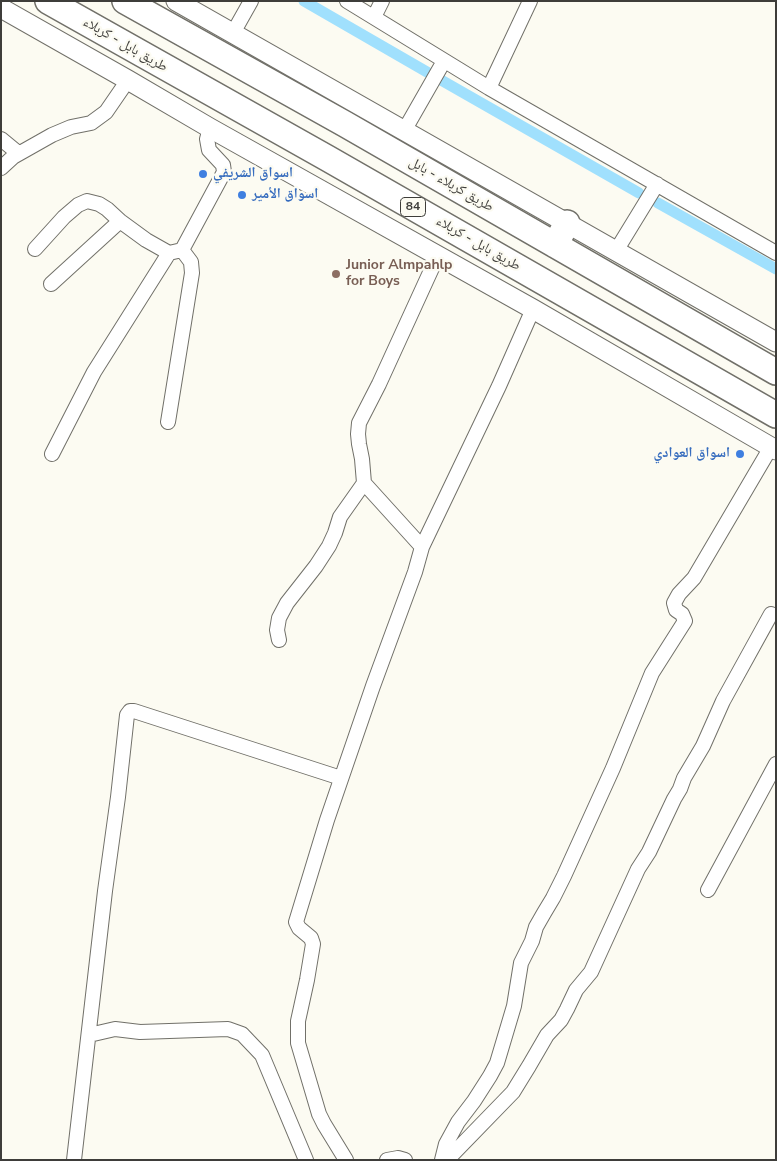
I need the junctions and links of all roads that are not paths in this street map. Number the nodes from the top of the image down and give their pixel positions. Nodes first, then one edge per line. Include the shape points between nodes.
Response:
1 (48, 1) edge
2 (176, 1) edge
3 (251, 1) edge
4 (347, 1) edge
5 (382, 1) edge
6 (530, 1) edge
7 (132, 5) edge
8 (1, 8) edge
9 (374, 18) junction
10 (233, 33) junction
11 (186, 36) junction
12 (125, 44) junction
13 (444, 60) junction
14 (168, 69) junction
15 (128, 80) junction
16 (489, 88) junction
17 (210, 128) junction
18 (404, 131) junction
19 (1, 139) edge
20 (18, 153) junction
21 (1, 168) edge
22 (657, 184) junction
23 (120, 221) junction
24 (568, 223) junction
25 (555, 245) junction
26 (35, 249) dead end
27 (616, 251) junction
28 (176, 252) junction
29 (776, 253) edge
30 (438, 255) junction
31 (51, 284) dead end
32 (534, 309) junction
33 (776, 342) edge
34 (776, 372) edge
35 (776, 415) edge
36 (168, 422) dead end
37 (773, 449) edge
38 (52, 454) dead end
39 (364, 483) junction
40 (422, 547) junction
41 (770, 614) dead end
42 (279, 640) dead end
43 (776, 764) edge
44 (341, 778) junction
45 (708, 890) dead end
46 (88, 1035) junction
47 (74, 1160) edge
48 (306, 1160) edge
49 (346, 1160) edge
50 (387, 1160) edge
51 (405, 1160) edge
52 (442, 1160) edge
53 (447, 1160) edge

1 - 12 highway, طريق بابل - كربلاء / 84
2 - 10 main road
3 - 10 street
4 - 9 street
5 - 9 street
6 - 16 street
7 - 11 highway, طريق كربلاء - بابل
7 - 12 highway via 144,17 144,27 134,42
8 - 15 main road
9 - 13 street
10 - 18 main road
11 - 14 highway via 176,36 163,50 163,60
11 - 25 highway, طريق كربلاء - بابل
12 - 14 highway, طريق بابل - كربلاء / 84
13 - 16 street
13 - 18 street
14 - 35 highway, طريق بابل - كربلاء / 84
15 - 17 main road
15 - 20 street via 106,112 91,123 71,127
16 - 22 street
17 - 28 street via 209,150 222,164 224,172
17 - 30 main road
18 - 24 main road
19 - 20 street
20 - 21 street
22 - 27 street
22 - 29 street
23 - 26 street via 99,204 87,201 64,217
23 - 28 street via 146,240
23 - 31 street
24 - 25 highway
24 - 27 main road
25 - 34 highway, طريق كربلاء - بابل
27 - 33 main road
28 - 36 street via 191,262 192,273
28 - 38 street via 94,372
30 - 32 main road
30 - 39 street via 359,423
32 - 37 main road
32 - 40 street
37 - 52 street via 694,578 674,603 685,621 652,673 564,876 536,927 521,963 514,1006 497,1062 458,1122 446,1144
39 - 40 street
39 - 42 street via 340,517 329,546 287,603 279,618
40 - 44 street
41 - 53 street via 638,868 591,972 576,990 561,1020 513,1092
43 - 45 street
44 - 46 street via 130,711
44 - 49 street via 296,922 313,944 298,1021 298,1043 319,1114
46 - 47 street
46 - 48 street via 115,1029 140,1032 228,1029 242,1034 262,1054
50 - 51 street

